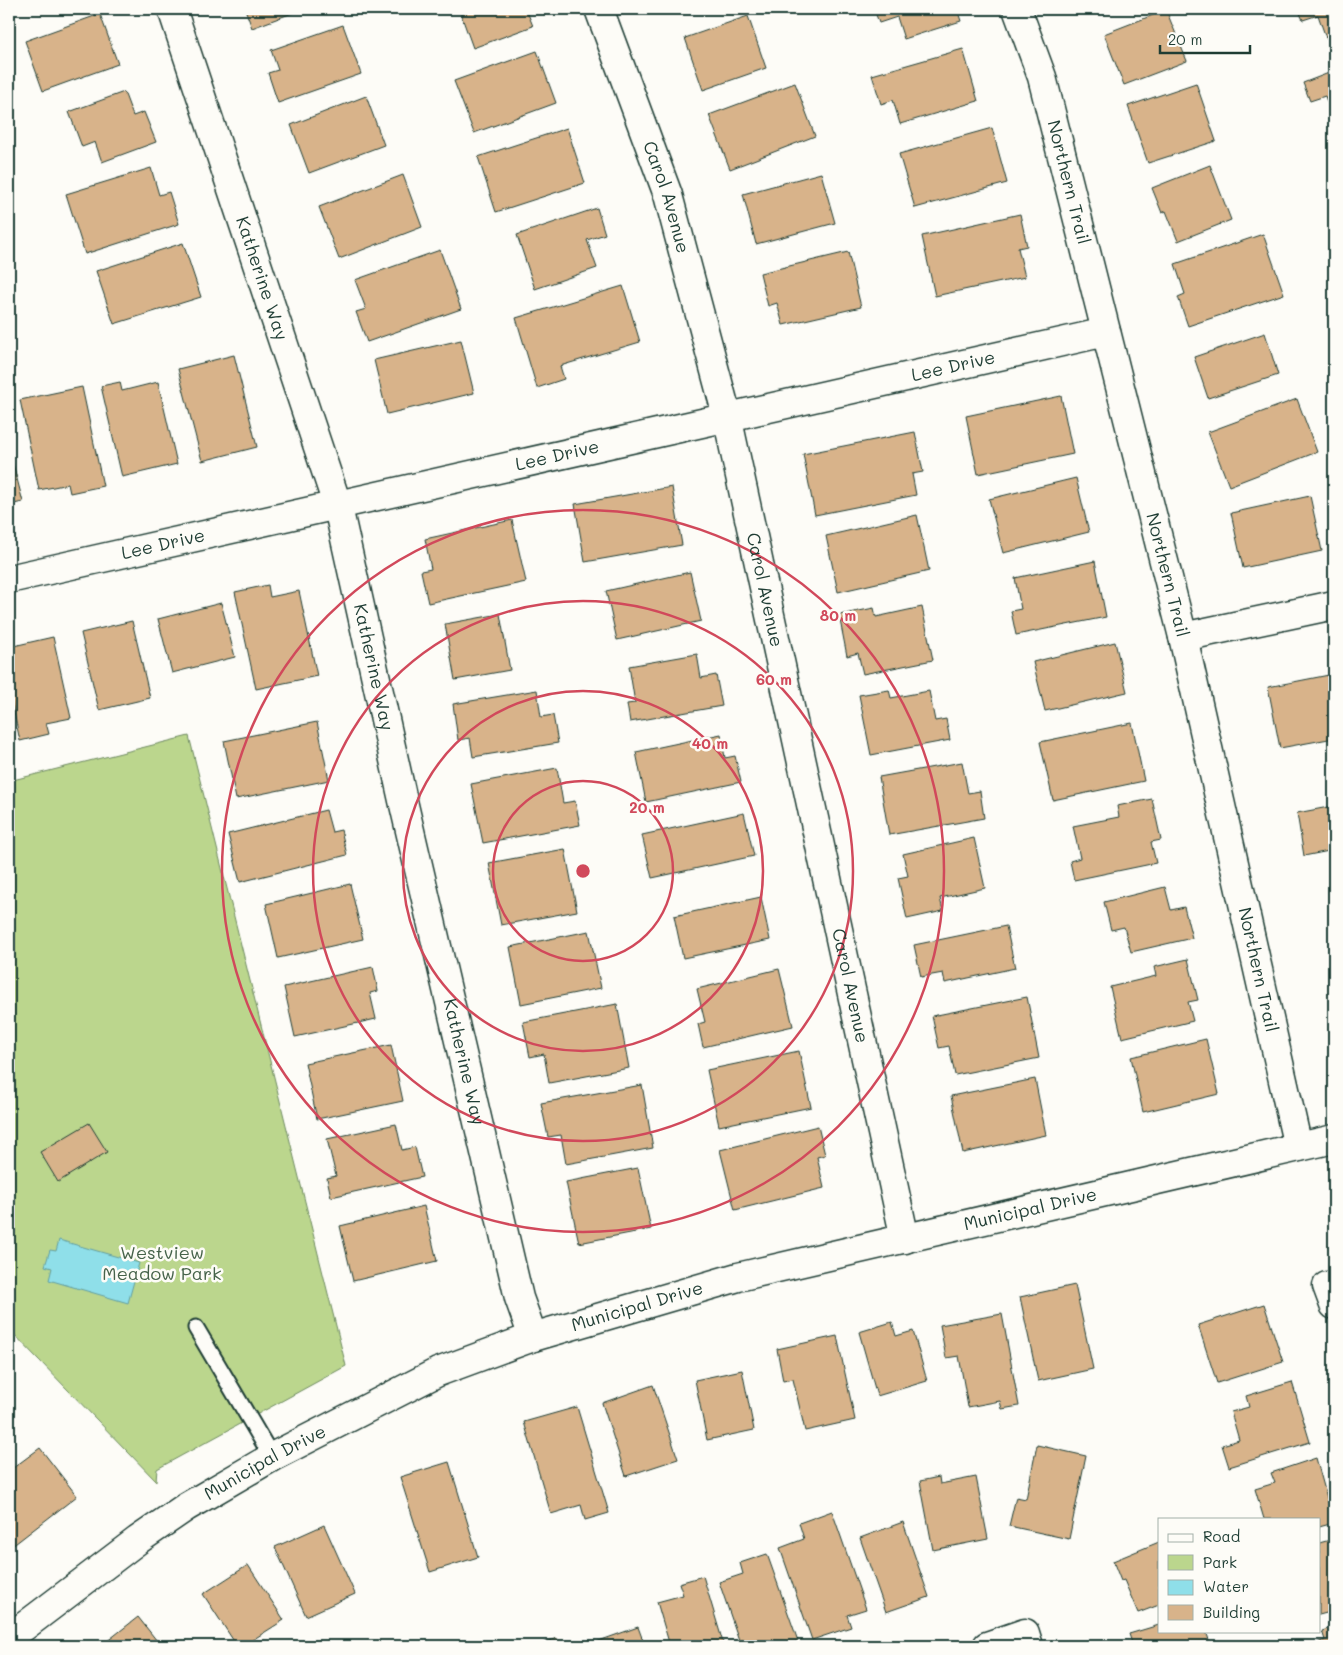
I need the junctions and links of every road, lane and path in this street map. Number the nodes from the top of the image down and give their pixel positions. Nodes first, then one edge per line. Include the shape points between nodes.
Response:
1 (172, 9) edge
2 (599, 9) edge
3 (1017, 9) edge
4 (1106, 332) junction
5 (727, 416) junction
6 (338, 507) junction
7 (9, 580) edge
8 (1334, 605) edge
9 (1183, 637) junction
10 (1334, 1140) edge
11 (1298, 1147) junction
12 (905, 1239) junction
13 (196, 1328) dead end
14 (533, 1337) junction
15 (272, 1457) junction
16 (9, 1638) edge
17 (1027, 1640) edge
18 (987, 1646) edge

1 - 6 street, Katherine Way
2 - 5 street, Carol Avenue via 668,195
3 - 4 street, Northern Trail via 1042,77
4 - 5 street, Lee Drive
4 - 9 street, Northern Trail
5 - 6 street, Lee Drive
5 - 12 street, Carol Avenue
6 - 7 street, Lee Drive
6 - 14 street, Katherine Way via 519,1298
8 - 9 street
9 - 11 street, Northern Trail
10 - 11 street, Municipal Drive
11 - 12 street, Municipal Drive
12 - 14 street, Municipal Drive via 738,1277
13 - 15 lane
14 - 15 street, Municipal Drive via 438,1372
15 - 16 street, Municipal Drive via 186,1507 138,1540
17 - 18 street

